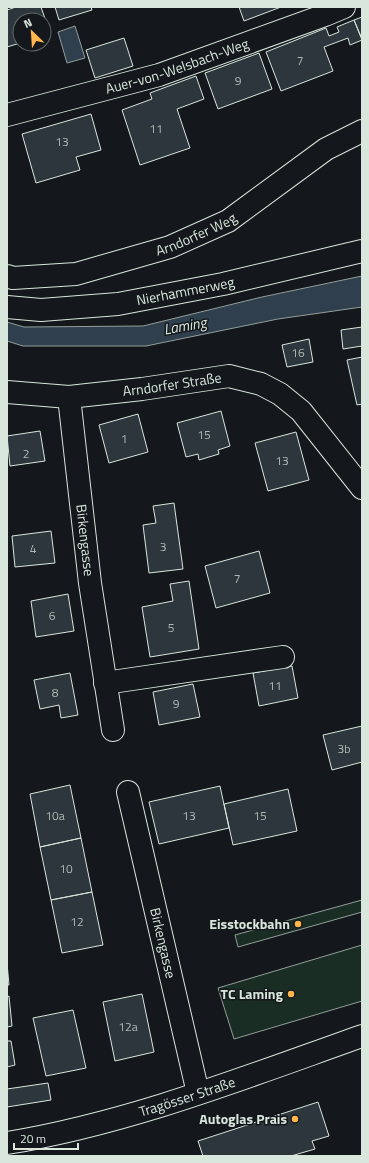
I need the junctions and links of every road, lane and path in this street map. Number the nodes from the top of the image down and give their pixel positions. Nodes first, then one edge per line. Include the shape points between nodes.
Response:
1 (344, 7) edge
2 (7, 116) edge
3 (362, 131) edge
4 (362, 251) edge
5 (7, 276) edge
6 (7, 307) edge
7 (7, 392) edge
8 (69, 397) junction
9 (362, 488) edge
10 (283, 657) dead end
11 (105, 683) junction
12 (113, 730) dead end
13 (128, 792) dead end
14 (362, 1036) edge
15 (198, 1093) junction
16 (7, 1143) edge

1 - 2 street, Auer-von-Welsbach-Weg via 159,76
3 - 5 street, Arndorfer Weg via 326,149 228,221 170,247 76,274 13,278
4 - 6 street, Nierhammerweg via 223,284 118,304 41,310
7 - 8 street, Arndorfer Straße
8 - 9 street, Arndorfer Straße via 230,376 261,384 280,394 301,411
8 - 11 street, Birkengasse via 90,583
10 - 11 street
11 - 12 street, Birkengasse
13 - 15 street, Birkengasse
14 - 15 street, Tragösser Straße
15 - 16 street, Tragösser Straße via 102,1123

